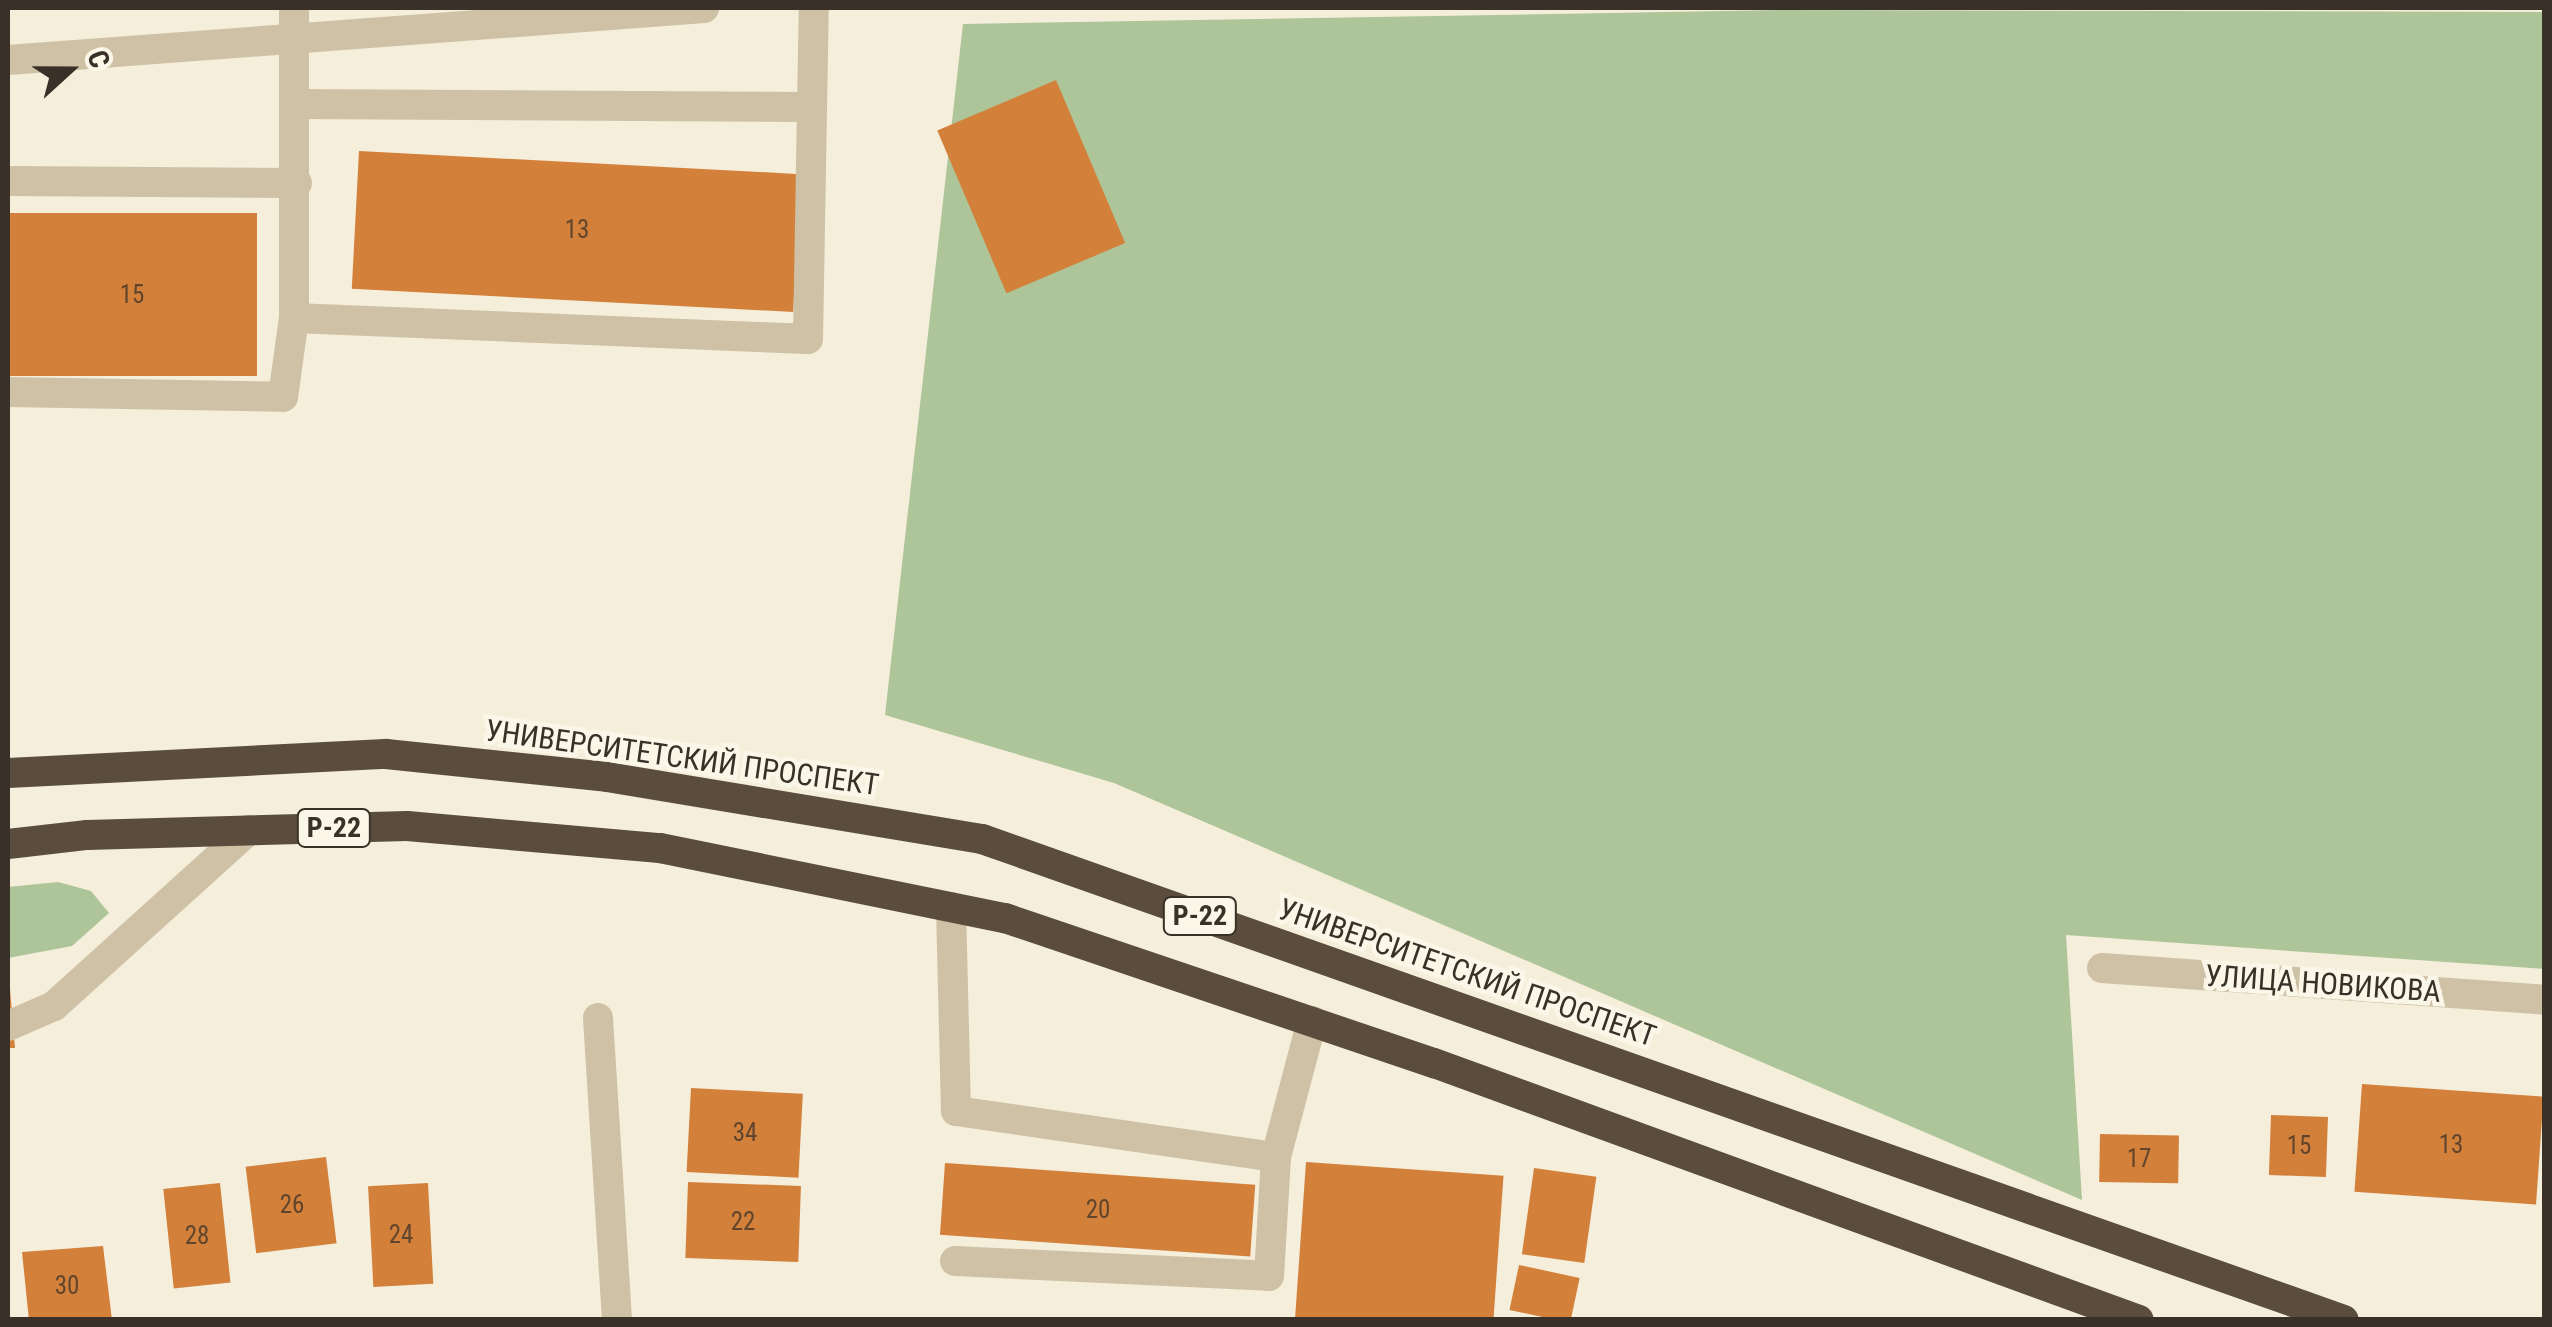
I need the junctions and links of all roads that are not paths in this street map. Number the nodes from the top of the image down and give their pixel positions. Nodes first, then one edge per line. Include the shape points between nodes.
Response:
1 (704, 8) edge
2 (814, 8) edge
3 (295, 23) edge
4 (8, 60) edge
5 (297, 104) junction
6 (812, 107) junction
7 (8, 181) edge
8 (296, 183) junction
9 (294, 318) junction
10 (8, 392) edge
11 (8, 772) edge
12 (249, 830) junction
13 (8, 844) edge
14 (951, 906) junction
15 (2102, 968) dead end
16 (2544, 1000) edge
17 (598, 1018) dead end
18 (1312, 1021) junction
19 (8, 1026) edge
20 (1276, 1157) junction
21 (955, 1261) dead end
22 (617, 1320) edge
23 (2139, 1320) edge
24 (2344, 1320) edge

1 - 3 street
2 - 6 street
3 - 4 street
3 - 5 street
5 - 6 street
5 - 8 street
6 - 9 street via 808,339
7 - 8 street
8 - 9 street
9 - 10 street via 283,396
11 - 24 highway, УНИВЕРСИТЕТСКИЙ ПРОСПЕКТ / Р-22 via 386,754 607,777 982,839
12 - 13 highway, Р-22
12 - 14 highway, Р-22 via 407,826 660,848
12 - 19 street via 54,1006
14 - 18 highway, Р-22
14 - 20 street via 956,1110
15 - 16 street, УЛИЦА НОВИКОВА
17 - 22 street
18 - 20 street
18 - 23 highway, Р-22
20 - 21 street via 1268,1276

